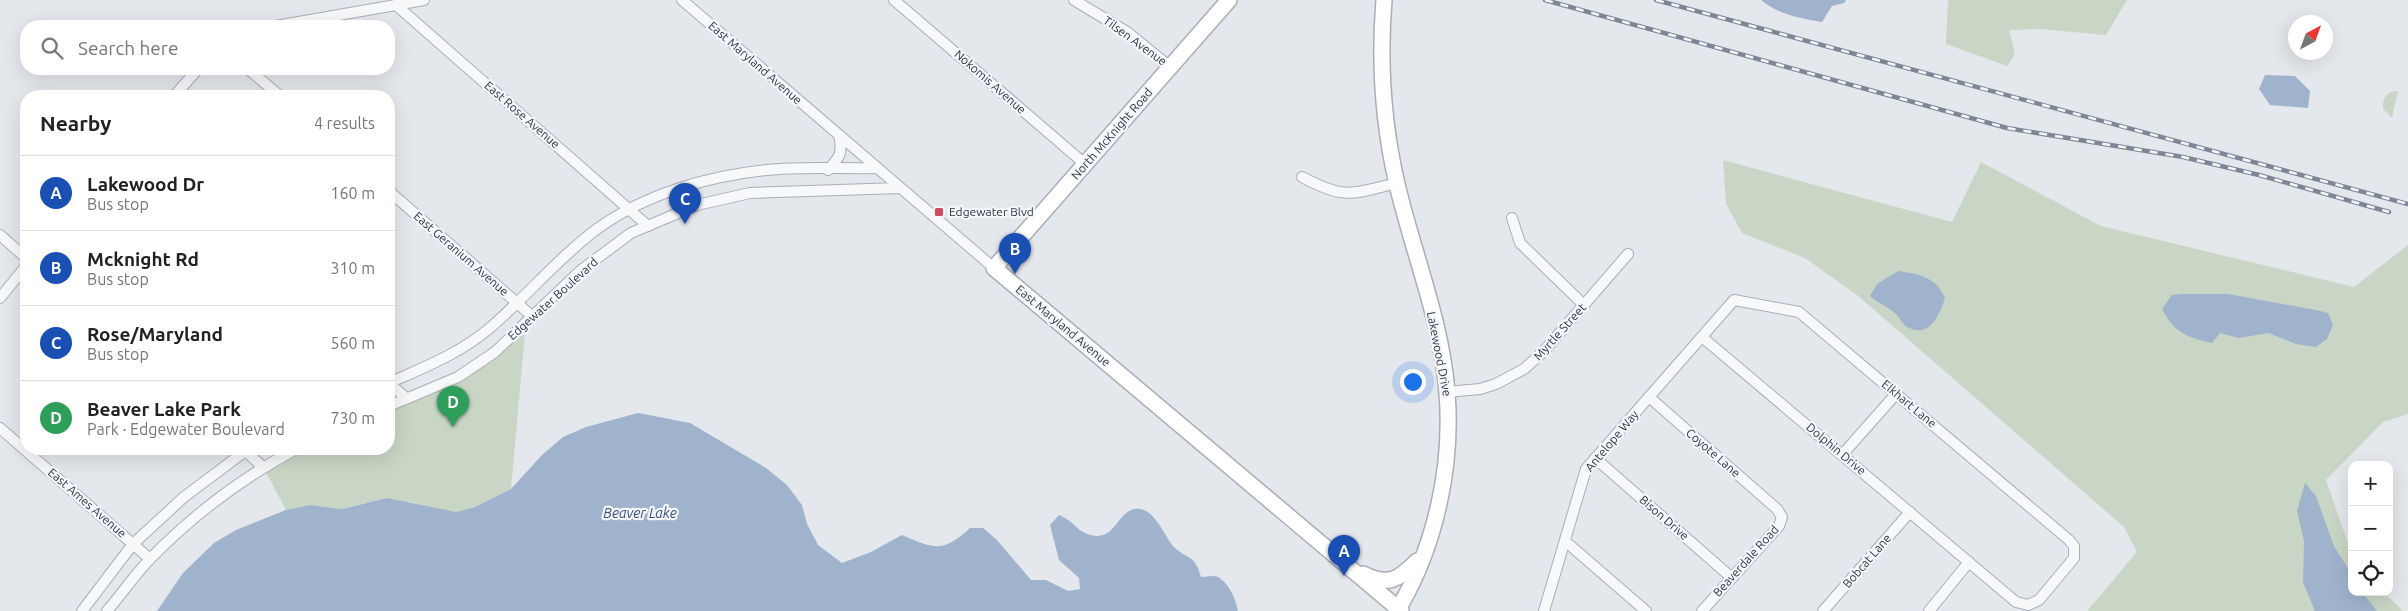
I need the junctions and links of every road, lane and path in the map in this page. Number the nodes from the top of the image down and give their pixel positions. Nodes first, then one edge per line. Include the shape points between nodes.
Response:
1 (424, 0) edge
2 (682, 0) edge
3 (1074, 0) edge
4 (1229, 0) edge
5 (1384, 0) edge
6 (898, 1) edge
7 (396, 5) junction
8 (310, 20) edge
9 (1170, 67) junction
10 (193, 75) edge
11 (255, 75) edge
12 (179, 90) edge
13 (273, 90) edge
14 (839, 135) junction
15 (1085, 164) junction
16 (877, 168) junction
17 (828, 170) junction
18 (1302, 177) dead end
19 (1397, 183) junction
20 (900, 188) junction
21 (395, 196) edge
22 (630, 210) junction
23 (1512, 218) dead end
24 (648, 226) junction
25 (0, 235) edge
26 (20, 253) edge
27 (1628, 254) dead end
28 (994, 268) junction
29 (20, 273) edge
30 (0, 298) edge
31 (1734, 300) joint
32 (516, 302) junction
33 (1584, 305) junction
34 (533, 317) junction
35 (1702, 337) junction
36 (395, 380) edge
37 (395, 388) edge
38 (1447, 392) junction
39 (1896, 394) junction
40 (406, 398) junction
41 (1649, 398) junction
42 (395, 403) edge
43 (0, 428) edge
44 (20, 445) edge
45 (31, 455) edge
46 (237, 455) edge
47 (251, 455) edge
48 (284, 455) edge
49 (1842, 455) junction
50 (1595, 458) junction
51 (263, 466) junction
52 (1777, 509) joint
53 (1910, 512) junction
54 (2069, 540) joint
55 (1565, 541) junction
56 (133, 544) junction
57 (1422, 557) junction
58 (150, 559) junction
59 (1969, 562) junction
60 (1346, 564) junction
61 (1732, 578) junction
62 (1399, 610) edge
63 (82, 611) edge
64 (107, 611) edge
65 (1544, 611) edge
66 (1646, 611) edge
67 (1702, 611) edge
68 (1823, 611) edge
69 (1929, 611) edge

1 - 7 street
2 - 14 street, East Maryland Avenue
3 - 9 street, Tilsen Avenue via 1127,32
4 - 9 street, North McKnight Road
5 - 19 street, Lakewood Drive via 1383,90
6 - 15 street, Nokomis Avenue
7 - 8 street
7 - 22 street, East Rose Avenue
9 - 15 street, North McKnight Road
10 - 12 street
11 - 13 street
14 - 16 street, East Maryland Avenue
14 - 17 street via 842,149
15 - 28 street, North McKnight Road
16 - 17 street, Edgewater Boulevard
16 - 20 street, East Maryland Avenue
17 - 22 street, Edgewater Boulevard via 769,170 734,174 691,184
18 - 19 street via 1337,193
19 - 38 street, Lakewood Drive via 1437,336
20 - 24 street, Edgewater Boulevard via 750,193 697,205
20 - 28 street, East Maryland Avenue
21 - 32 street, East Geranium Avenue
22 - 24 street, East Rose Avenue
22 - 32 street, Edgewater Boulevard via 569,250
23 - 33 street via 1520,243
24 - 34 street, Edgewater Boulevard via 631,233 580,271
25 - 26 street
27 - 33 street, Myrtle Street
28 - 60 street, East Maryland Avenue
29 - 30 street
31 - 35 street, Antelope Way
31 - 39 street, Elkhart Lane via 1799,312
32 - 34 street, East Geranium Avenue
32 - 36 street, Edgewater Boulevard via 490,328 448,357
33 - 38 street, Myrtle Street via 1524,369 1496,384
34 - 40 street, Edgewater Boulevard via 495,352 458,377
35 - 41 street, Antelope Way
35 - 49 street, Dolphin Drive
37 - 40 street
38 - 57 street, Lakewood Drive via 1446,446 1440,499
39 - 49 street
39 - 54 street, Elkhart Lane
40 - 42 street, Edgewater Boulevard
41 - 50 street, Antelope Way
41 - 52 street, Coyote Lane
43 - 44 street, East Ames Avenue
45 - 56 street, East Ames Avenue
46 - 56 street via 184,497
47 - 51 street
48 - 51 street
49 - 53 street, Dolphin Drive
50 - 55 street, Antelope Way via 1586,469
50 - 61 street, Bison Drive
51 - 58 street via 214,500
52 - 61 street, Beaverdale Road via 1782,517 1778,526
53 - 59 street, Dolphin Drive
53 - 68 street, Bobcat Lane
54 - 59 street, Dolphin Drive via 2075,552 2071,563 2039,600 2028,605 2016,602
55 - 65 street, Antelope Way
55 - 66 street
56 - 58 street, East Ames Avenue
56 - 63 street
57 - 60 street via 1400,577 1388,581 1373,579
57 - 62 street, Lakewood Drive
58 - 64 street
59 - 69 street
60 - 62 street, East Maryland Avenue
61 - 67 street, Beaverdale Road

